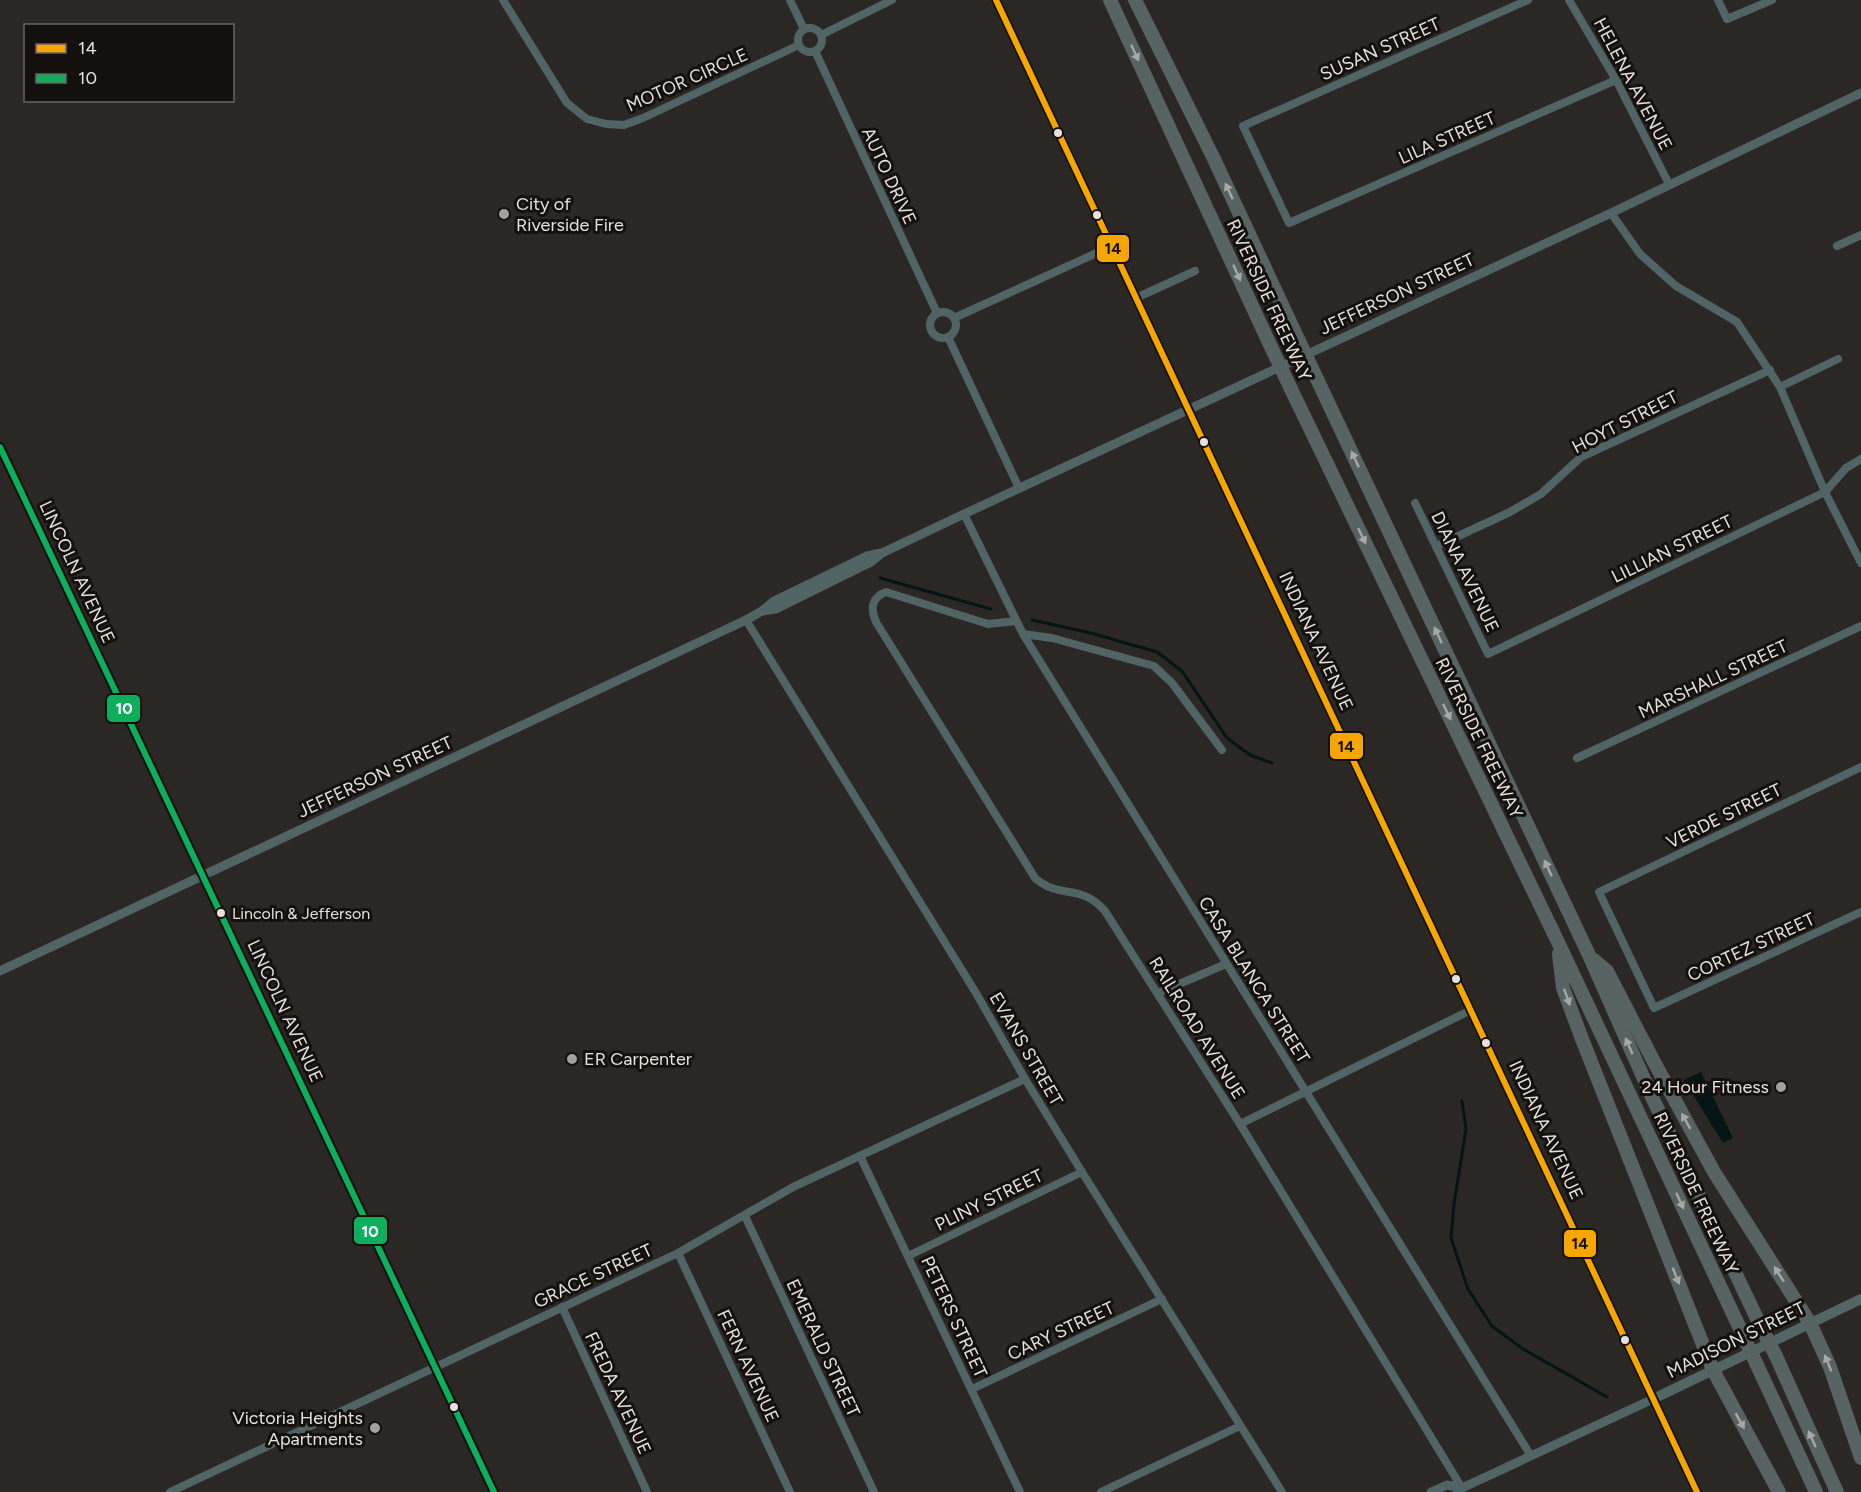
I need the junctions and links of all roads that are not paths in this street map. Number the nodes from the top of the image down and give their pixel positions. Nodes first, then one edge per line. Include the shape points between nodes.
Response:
1 (503, 0) edge
2 (790, 0) edge
3 (892, 0) edge
4 (996, 0) edge
5 (1110, 0) edge
6 (1135, 0) edge
7 (1528, 0) edge
8 (1569, 0) edge
9 (1718, 0) edge
10 (1772, 0) edge
11 (804, 29) junction
12 (821, 34) junction
13 (799, 45) junction
14 (815, 51) junction
15 (1616, 80) junction
16 (1861, 93) edge
17 (1669, 184) junction
18 (1611, 213) junction
19 (1289, 223) joint
20 (1861, 235) edge
21 (1112, 246) junction
22 (1837, 246) dead end
23 (1195, 271) dead end
24 (1136, 298) junction
25 (937, 313) junction
26 (954, 318) junction
27 (948, 337) junction
28 (1838, 359) dead end
29 (1770, 370) junction
30 (1780, 387) junction
31 (1187, 410) junction
32 (0, 447) edge
33 (1861, 459) edge
34 (1019, 488) junction
35 (1825, 492) junction
36 (1415, 503) dead end
37 (964, 514) junction
38 (1437, 546) junction
39 (1861, 563) edge
40 (746, 620) junction
41 (1016, 621) junction
42 (1861, 626) edge
43 (1023, 634) junction
44 (1488, 654) joint
45 (1222, 750) dead end
46 (1577, 758) dead end
47 (1861, 767) edge
48 (202, 876) junction
49 (1861, 912) edge
50 (1557, 940) junction
51 (1589, 955) junction
52 (1226, 964) junction
53 (0, 971) edge
54 (1158, 993) junction
55 (1654, 1008) joint
56 (1471, 1010) junction
57 (1025, 1079) junction
58 (1305, 1092) junction
59 (1240, 1124) junction
60 (860, 1155) junction
61 (1082, 1172) junction
62 (745, 1216) junction
63 (678, 1253) junction
64 (908, 1256) junction
65 (1162, 1299) junction
66 (1861, 1299) edge
67 (562, 1307) junction
68 (1810, 1323) junction
69 (436, 1367) junction
70 (1713, 1370) junction
71 (972, 1389) junction
72 (1653, 1399) junction
73 (1240, 1426) junction
74 (1531, 1456) junction
75 (1861, 1458) edge
76 (188, 1488) edge
77 (1460, 1490) edge
78 (170, 1492) edge
79 (494, 1492) edge
80 (646, 1492) edge
81 (790, 1492) edge
82 (873, 1492) edge
83 (1020, 1492) edge
84 (1101, 1492) edge
85 (1282, 1492) edge
86 (1431, 1492) edge
87 (1698, 1492) edge
88 (1779, 1492) edge
89 (1816, 1492) edge
90 (1837, 1492) edge

1 - 13 street, MOTOR CIRCLE via 567,103 587,119 606,124 624,125 643,118
2 - 11 street
3 - 12 street
4 - 21 main road, INDIANA AVENUE
5 -> 50 highway, RIVERSIDE FREEWAY, bridge via 1291,389
51 -> 6 highway, RIVERSIDE FREEWAY, bridge via 1214,159
7 - 19 street, SUSAN STREET via 1243,126
8 - 15 street, HELENA AVENUE
9 - 10 street via 1728,19
11 - 12 street via 813,28
11 - 13 street
12 - 14 street via 822,44
13 - 14 street via 804,51
14 - 25 street, AUTO DRIVE
15 - 17 street, HELENA AVENUE
15 - 19 street, LILA STREET
16 - 17 street, JEFFERSON STREET
17 - 18 street, JEFFERSON STREET
18 - 29 street via 1640,254 1676,286 1737,322
18 - 31 street, JEFFERSON STREET
20 - 22 street
21 - 24 main road, INDIANA AVENUE
21 - 26 street
23 - 24 street
24 - 31 main road, INDIANA AVENUE
25 - 26 street via 948,313
25 - 27 street, AUTO DRIVE via 931,319 931,331 936,337
26 - 27 street via 956,326
27 - 34 street, AUTO DRIVE
28 - 30 street
29 - 30 street
29 - 38 street, HOYT STREET via 1581,457 1541,494
30 - 35 street
31 - 34 street, JEFFERSON STREET
31 - 56 main road, INDIANA AVENUE
32 - 48 street, LINCOLN AVENUE
33 - 35 street, LILLIAN STREET via 1846,468
34 - 37 street, JEFFERSON STREET
35 - 39 street
35 - 44 street, LILLIAN STREET
36 - 38 street, DIANA AVENUE
37 - 40 street, JEFFERSON STREET via 818,579
37 - 41 street, CASA BLANCA STREET
38 - 44 street, DIANA AVENUE
40 - 48 street, JEFFERSON STREET
40 - 57 street, EVANS STREET
41 - 43 street, CASA BLANCA STREET
41 - 54 street, RAILROAD AVENUE via 988,624 886,592 876,599 872,612 1035,878 1053,890 1096,900
42 - 46 street, MARSHALL STREET
43 - 45 street via 1154,666 1172,682
43 - 52 street, CASA BLANCA STREET
47 - 55 street, VERDE STREET via 1599,892
48 - 53 street, JEFFERSON STREET
48 - 69 street, LINCOLN AVENUE
49 - 55 street, CORTEZ STREET
50 -> 70 highway via 1563,988
50 -> 89 highway, RIVERSIDE FREEWAY, bridge
68 -> 51 highway via 1714,1172 1606,971
90 -> 51 highway, RIVERSIDE FREEWAY, bridge
52 - 54 street
52 - 58 street, CASA BLANCA STREET
54 - 59 street, RAILROAD AVENUE
56 - 58 street
56 - 72 main road, INDIANA AVENUE
57 - 60 street, GRACE STREET
57 - 61 street, EVANS STREET
58 - 59 street
58 - 74 street, CASA BLANCA STREET
59 - 77 street, RAILROAD AVENUE
60 - 62 street, GRACE STREET via 793,1187
60 - 64 street, PETERS STREET
61 - 64 street, PLINY STREET
61 - 65 street, EVANS STREET
62 - 63 street, GRACE STREET
62 - 82 street, EMERALD STREET
63 - 67 street, GRACE STREET
63 - 81 street, FERN AVENUE
64 - 71 street, PETERS STREET
65 - 71 street, CARY STREET
65 - 73 street, EVANS STREET
66 - 68 main road, MADISON STREET
67 - 69 street, GRACE STREET
67 - 80 street, FREDA AVENUE
68 - 70 main road, MADISON STREET
75 -> 68 highway via 1830,1367
69 - 76 street, GRACE STREET
69 - 79 street, LINCOLN AVENUE
70 - 72 main road, MADISON STREET
70 -> 88 highway
71 - 83 street, PETERS STREET
72 - 74 street, MADISON STREET
72 - 87 main road, INDIANA AVENUE
73 - 84 street
73 - 85 street, EVANS STREET
74 - 77 street, MADISON STREET
76 - 78 street, GRACE STREET
77 - 86 street, MADISON STREET via 1447,1485

